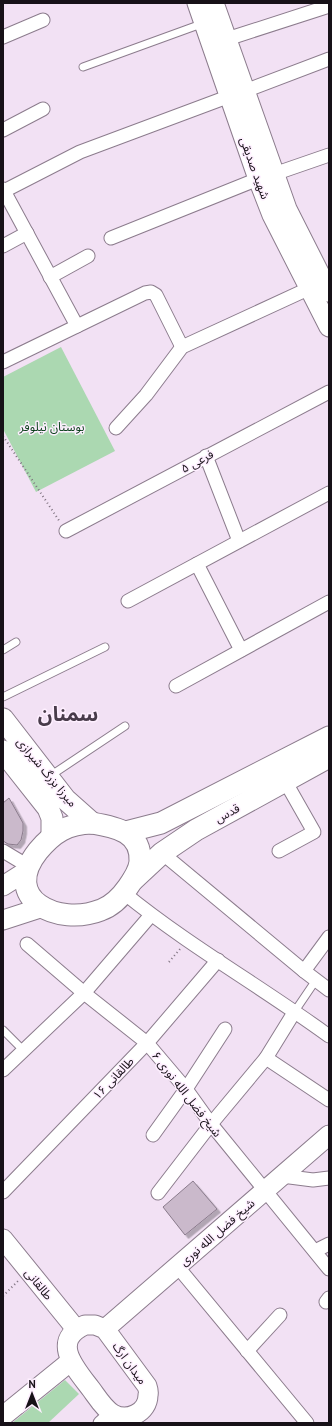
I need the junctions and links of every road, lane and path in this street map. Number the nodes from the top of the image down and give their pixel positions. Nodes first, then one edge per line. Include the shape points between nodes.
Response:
1 (197, 3) edge
2 (214, 3) edge
3 (329, 6) edge
4 (43, 20) dead end
5 (204, 23) junction
6 (3, 37) edge
7 (227, 39) junction
8 (329, 59) edge
9 (83, 67) dead end
10 (237, 94) junction
11 (43, 109) dead end
12 (3, 130) edge
13 (329, 155) edge
14 (266, 176) junction
15 (3, 190) edge
16 (27, 233) junction
17 (111, 238) dead end
18 (3, 246) edge
19 (88, 256) dead end
20 (50, 277) junction
21 (320, 278) edge
22 (329, 292) edge
23 (77, 326) junction
24 (329, 327) edge
25 (182, 347) junction
26 (3, 362) edge
27 (329, 392) edge
28 (116, 428) dead end
29 (3, 436) edge
30 (206, 456) junction
31 (329, 493) edge
32 (66, 531) joint
33 (239, 541) junction
34 (197, 564) junction
35 (128, 601) dead end
36 (329, 602) edge
37 (16, 642) dead end
38 (105, 647) dead end
39 (3, 650) edge
40 (240, 650) junction
41 (176, 686) dead end
42 (3, 697) edge
43 (3, 719) edge
44 (125, 726) dead end
45 (329, 737) edge
46 (3, 751) edge
47 (324, 763) edge
48 (48, 777) junction
49 (285, 781) junction
50 (92, 823) junction
51 (126, 832) junction
52 (52, 836) junction
53 (3, 851) edge
54 (279, 851) dead end
55 (162, 853) junction
56 (27, 869) junction
57 (3, 886) edge
58 (128, 887) junction
59 (3, 904) edge
60 (40, 908) junction
61 (151, 915) junction
62 (3, 920) edge
63 (329, 937) edge
64 (187, 940) junction
65 (27, 944) dead end
66 (218, 960) junction
67 (169, 962) dead end
68 (304, 971) junction
69 (316, 980) junction
70 (329, 990) edge
71 (84, 993) junction
72 (296, 1011) junction
73 (225, 1029) dead end
74 (3, 1030) edge
75 (329, 1036) edge
76 (147, 1043) junction
77 (24, 1051) junction
78 (266, 1058) junction
79 (3, 1070) edge
80 (186, 1089) junction
81 (329, 1100) edge
82 (210, 1124) junction
83 (153, 1135) dead end
84 (329, 1135) edge
85 (282, 1176) junction
86 (329, 1178) edge
87 (265, 1190) junction
88 (3, 1192) edge
89 (158, 1193) dead end
90 (3, 1239) edge
91 (329, 1244) edge
92 (314, 1251) junction
93 (177, 1266) junction
94 (329, 1269) edge
95 (28, 1270) junction
96 (3, 1296) edge
97 (280, 1315) dead end
98 (76, 1329) junction
99 (105, 1329) junction
100 (247, 1351) junction
101 (71, 1361) junction
102 (5, 1411) edge
103 (105, 1418) edge
104 (143, 1418) edge
105 (306, 1423) edge

1 - 5 street, شهید صدیقی
2 - 7 street, شهید صدیقی
3 - 7 street
4 - 6 street
5 - 9 lane
5 - 10 street, شهید صدیقی
7 - 10 street, شهید صدیقی
8 - 10 street
10 - 14 street, شهید صدیقی
10 - 15 street via 80,152
11 - 12 street
13 - 14 street
14 - 17 street
14 - 21 street, شهید صدیقی via 287,209
15 - 16 street
16 - 18 street
16 - 20 street
19 - 20 street
20 - 23 street
21 - 22 street, شهید صدیقی
21 - 24 street, شهید صدیقی
21 - 25 street
23 - 25 street via 151,292 156,295
23 - 26 street
25 - 28 street via 146,395
27 - 30 street, فرعی ۵
29 - 32 path
30 - 32 street, فرعی ۵
30 - 33 street
31 - 33 street
33 - 34 street
34 - 35 street
34 - 40 street
36 - 40 street
37 - 39 lane
38 - 42 lane
40 - 41 street
43 - 48 main road, میرزا بزرگ شیرازی
44 - 48 lane
45 - 51 main road, قدس via 161,823
46 - 52 main road, میرزا بزرگ شیرازی via 48,808 52,818
47 - 49 main road, قدس
48 - 50 main road, میرزا بزرگ شیرازی via 65,799
49 - 54 street via 314,832
49 - 55 main road, قدس via 196,830
50 - 51 main road
50 - 52 main road via 64,828
51 - 58 main road via 138,846 140,855 140,864
52 - 56 main road via 32,859
53 - 56 street
55 - 58 main road, قدس
55 - 68 street
56 - 57 street
56 - 60 main road via 25,882 28,894
58 - 60 main road via 113,904 87,914 57,914
58 - 61 street
59 - 62 street
60 - 62 street
61 - 64 street
61 - 71 street
63 - 68 street
64 - 66 street
64 - 67 path
65 - 71 street, شیخ فضل الله نوری ۶
66 - 72 street
66 - 76 street, طالقانی ۱۶
68 - 69 street
69 - 70 street
69 - 72 lane
71 - 76 street, شیخ فضل الله نوری ۶
71 - 77 street
72 - 75 street
72 - 78 street
73 - 80 street
74 - 77 lane
76 - 80 street, شیخ فضل الله نوری ۶
76 - 88 street, طالقانی ۱۶
77 - 79 street
78 - 81 street
78 - 82 street
80 - 82 street, شیخ فضل الله نوری ۶
80 - 83 street
82 - 87 street, شیخ فضل الله نوری ۶
82 - 89 street
84 - 85 street, شیخ فضل الله نوری
85 - 86 street via 313,1180
85 - 87 street, شیخ فضل الله نوری
87 - 92 street, شیخ فضل الله نوری ۶
87 - 93 street, شیخ فضل الله نوری
90 - 95 street, طالقانی
91 - 92 street
92 - 94 street, شیخ فضل الله نوری ۶
93 - 99 street, شیخ فضل الله نوری
93 - 100 street
95 - 96 path
95 - 98 street, طالقانی
97 - 100 street
98 - 99 street, میدان ارگ via 85,1325 95,1325
98 - 101 street, میدان ارگ via 69,1337 67,1351
99 - 104 street, میدان ارگ via 147,1386 149,1396
100 - 105 street
101 - 102 street
101 - 103 street, میدان ارگ
103 - 104 street, میدان ارگ

